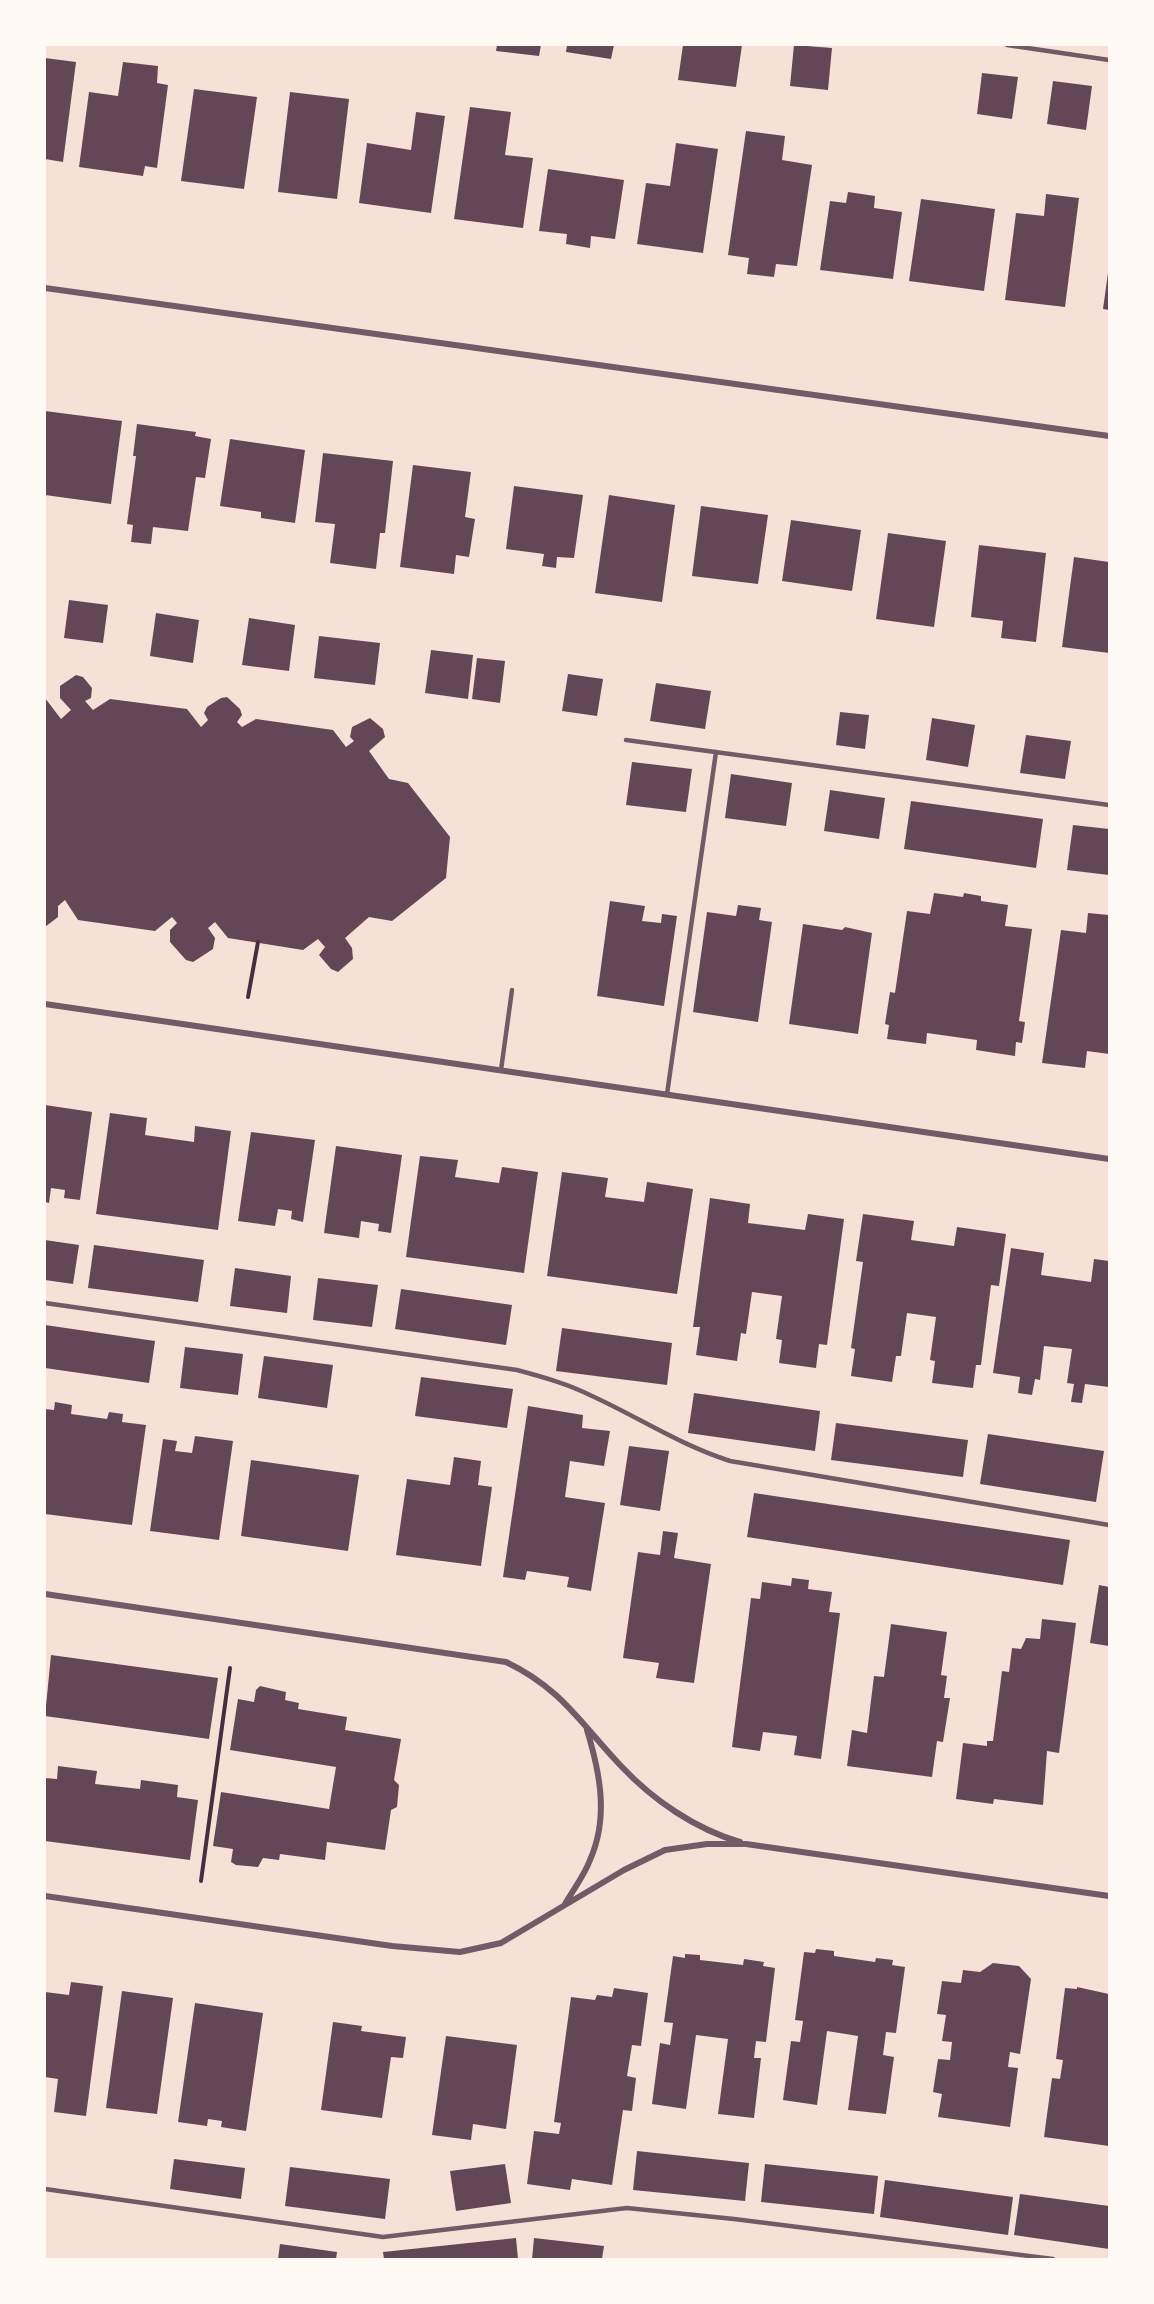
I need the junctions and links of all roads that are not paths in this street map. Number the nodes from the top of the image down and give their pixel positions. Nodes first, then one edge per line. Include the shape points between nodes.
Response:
1 (1007, 45) edge
2 (1109, 60) edge
3 (45, 288) edge
4 (1109, 436) edge
5 (626, 740) dead end
6 (716, 752) junction
7 (1109, 805) edge
8 (512, 990) dead end
9 (45, 1004) edge
10 (501, 1070) junction
11 (667, 1094) junction
12 (1109, 1158) edge
13 (45, 1303) edge
14 (1109, 1525) edge
15 (45, 1594) edge
16 (585, 1726) junction
17 (746, 1844) junction
18 (45, 1896) edge
19 (1109, 1896) edge
20 (564, 1905) junction
21 (45, 2189) edge
22 (1053, 2259) edge

1 - 2 lane
3 - 4 street
5 - 6 lane
6 - 7 lane
6 - 11 lane
8 - 10 lane
9 - 10 street
10 - 11 street
11 - 12 street
13 - 14 lane via 517,1370 592,1395 693,1449 730,1461
15 - 16 street via 506,1662 534,1675
16 - 17 street via 623,1768 674,1811 711,1834
16 - 20 street via 599,1771 601,1818 591,1860
17 - 19 street
17 - 20 street via 664,1850
18 - 20 street via 392,1946 460,1952 501,1943
21 - 22 lane via 383,2237 627,2208

